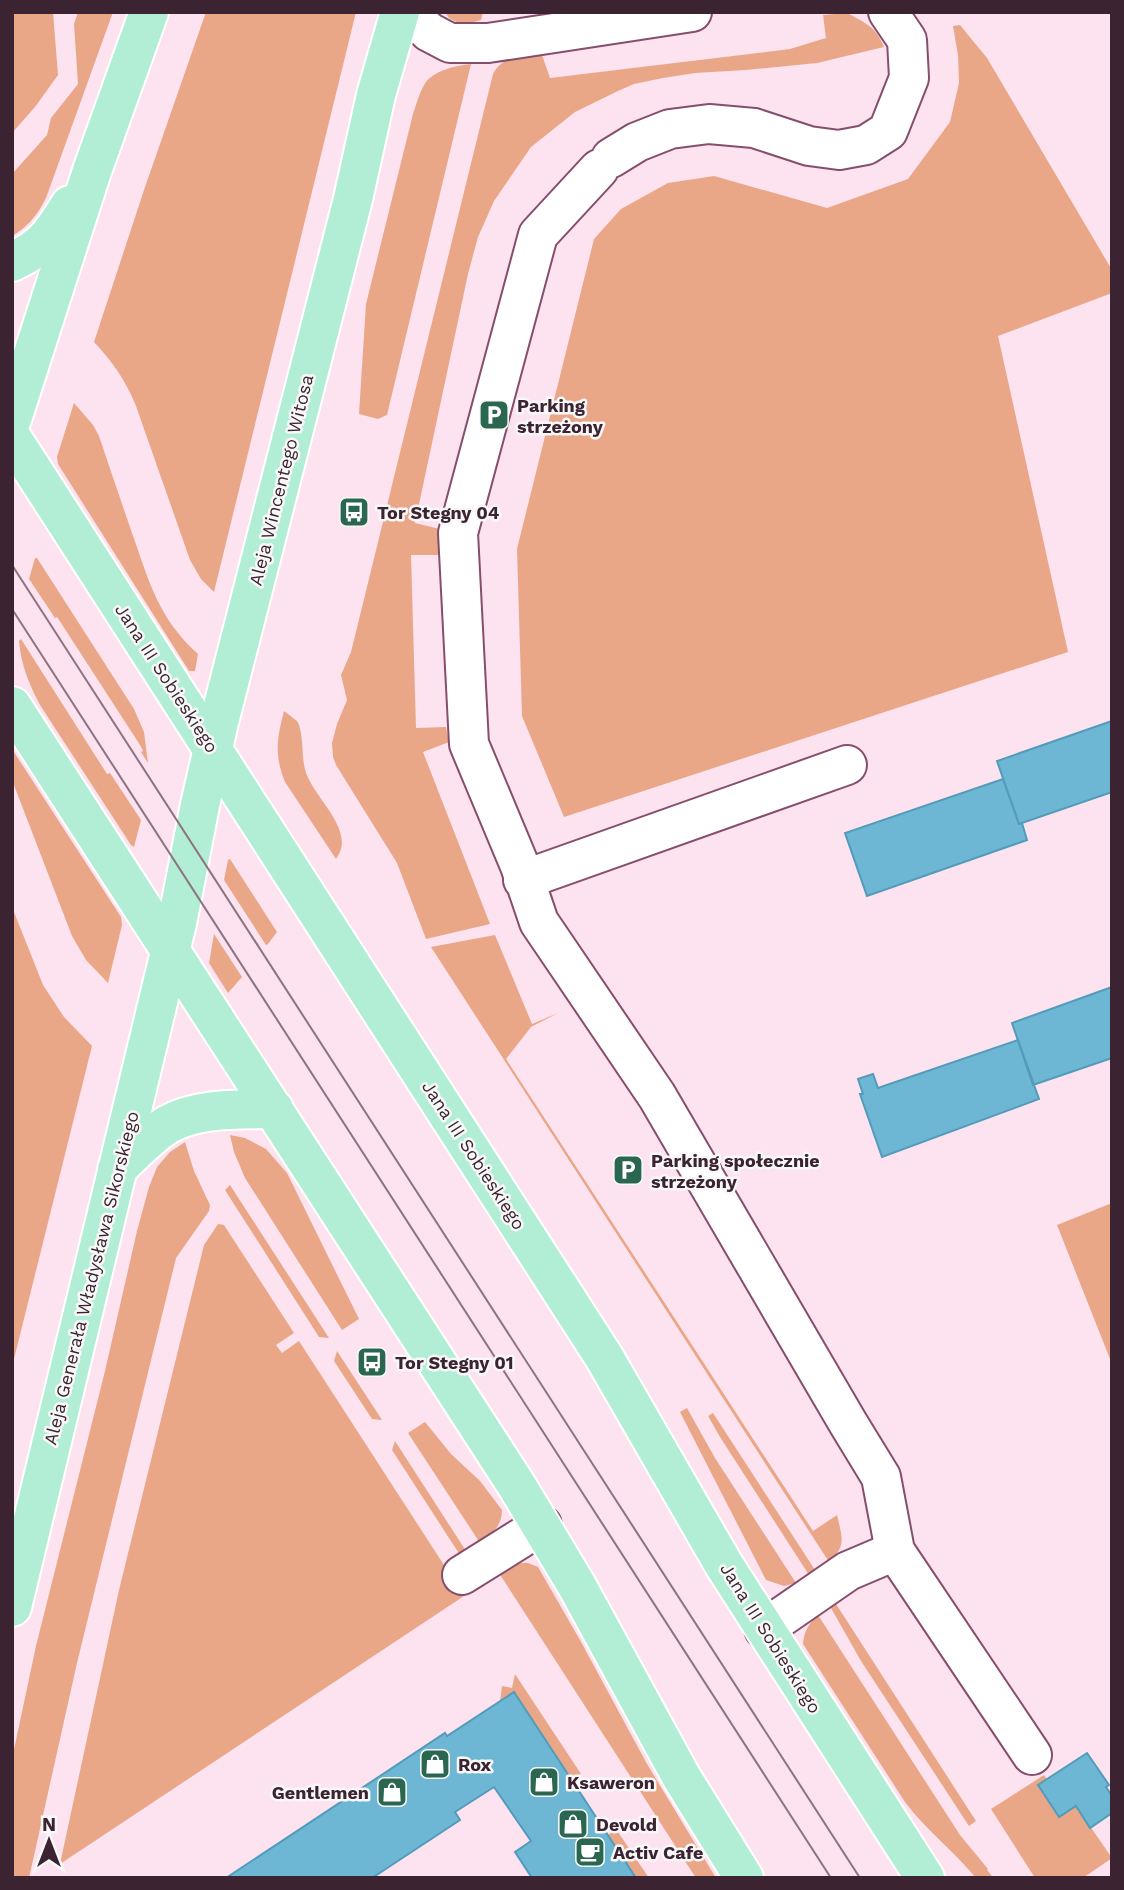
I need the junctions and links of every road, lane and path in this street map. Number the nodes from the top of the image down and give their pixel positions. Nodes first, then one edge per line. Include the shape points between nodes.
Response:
1 (149, 12) edge
2 (400, 12) edge
3 (412, 12) edge
4 (692, 12) edge
5 (888, 12) edge
6 (92, 171) junction
7 (12, 262) edge
8 (12, 419) edge
9 (12, 439) edge
10 (12, 706) edge
11 (212, 750) junction
12 (847, 765) dead end
13 (523, 880) junction
14 (170, 949) junction
15 (274, 1109) junction
16 (117, 1169) junction
17 (542, 1525) junction
18 (895, 1551) junction
19 (462, 1576) dead end
20 (12, 1607) edge
21 (764, 1629) junction
22 (1032, 1755) dead end
23 (744, 1878) edge
24 (925, 1878) edge

1 - 6 main road
2 - 11 main road, Aleja Wincentego Witosa
3 - 4 street via 429,32 450,43 488,43
5 - 13 street via 907,40 909,78 888,131 866,145 839,150 809,146 754,128 709,124 670,129 637,142 605,163 538,235 458,533 469,744
6 - 7 main road via 50,237
6 - 8 main road
9 - 11 main road, Jana III Sobieskiego
10 - 14 main road
11 - 14 main road, Aleja Wincentego Witosa
11 - 21 main road, Jana III Sobieskiego via 604,1357
12 - 13 street
13 - 18 street via 539,922 657,1096 881,1477
14 - 15 main road
14 - 16 main road, Aleja Generała Władysława Sikorskiego
15 - 16 main road via 204,1112 178,1120 160,1129
15 - 17 main road
16 - 20 main road, Aleja Generała Władysława Sikorskiego
17 - 19 street
17 - 23 main road via 670,1757
18 - 21 street via 848,1571
18 - 22 street
21 - 24 main road, Jana III Sobieskiego

